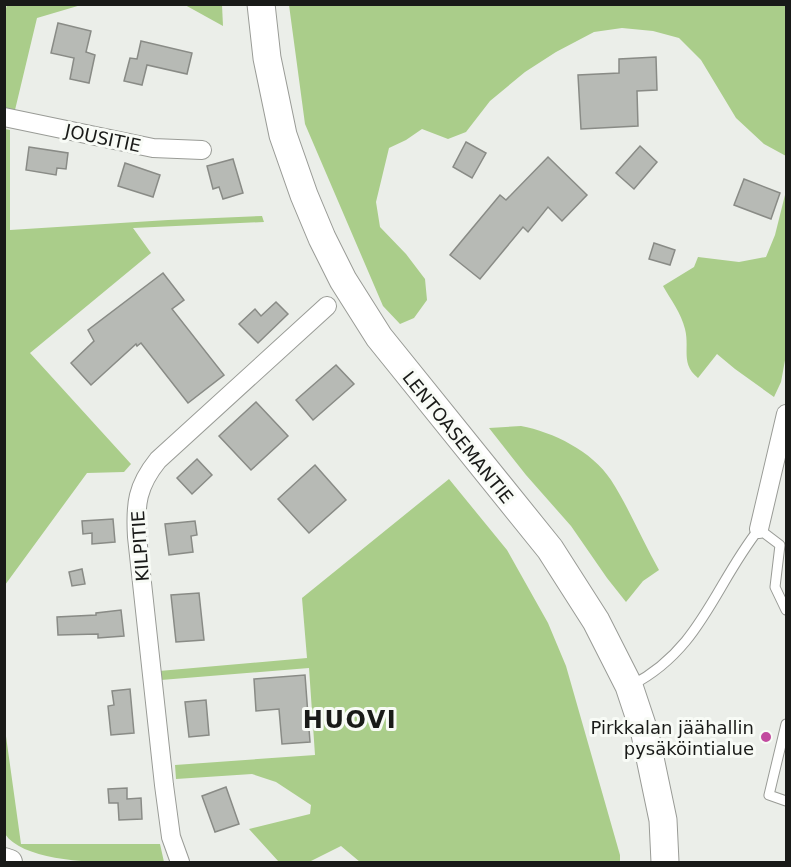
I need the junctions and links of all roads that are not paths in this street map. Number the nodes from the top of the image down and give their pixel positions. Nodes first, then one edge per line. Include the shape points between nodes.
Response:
1 (261, 4) edge
2 (4, 117) edge
3 (202, 150) dead end
4 (327, 306) dead end
5 (786, 414) edge
6 (759, 528) junction
7 (786, 610) edge
8 (629, 686) junction
9 (786, 724) edge
10 (786, 801) edge
11 (4, 860) edge
12 (10, 862) edge
13 (180, 862) edge
14 (665, 862) edge

1 - 8 main road, LENTOASEMANTIE via 267,58 283,135 304,195 343,280 391,353 550,549 596,621
2 - 3 street, JOUSITIE via 153,148
4 - 13 street, KILPITIE via 158,460 142,483 137,499 137,537 164,785 171,837
5 - 6 street
6 - 7 lane via 780,545 775,587
6 - 8 lane via 680,650 652,674
8 - 14 main road, LENTOASEMANTIE via 657,790
9 - 10 lane via 769,795
11 - 12 street

